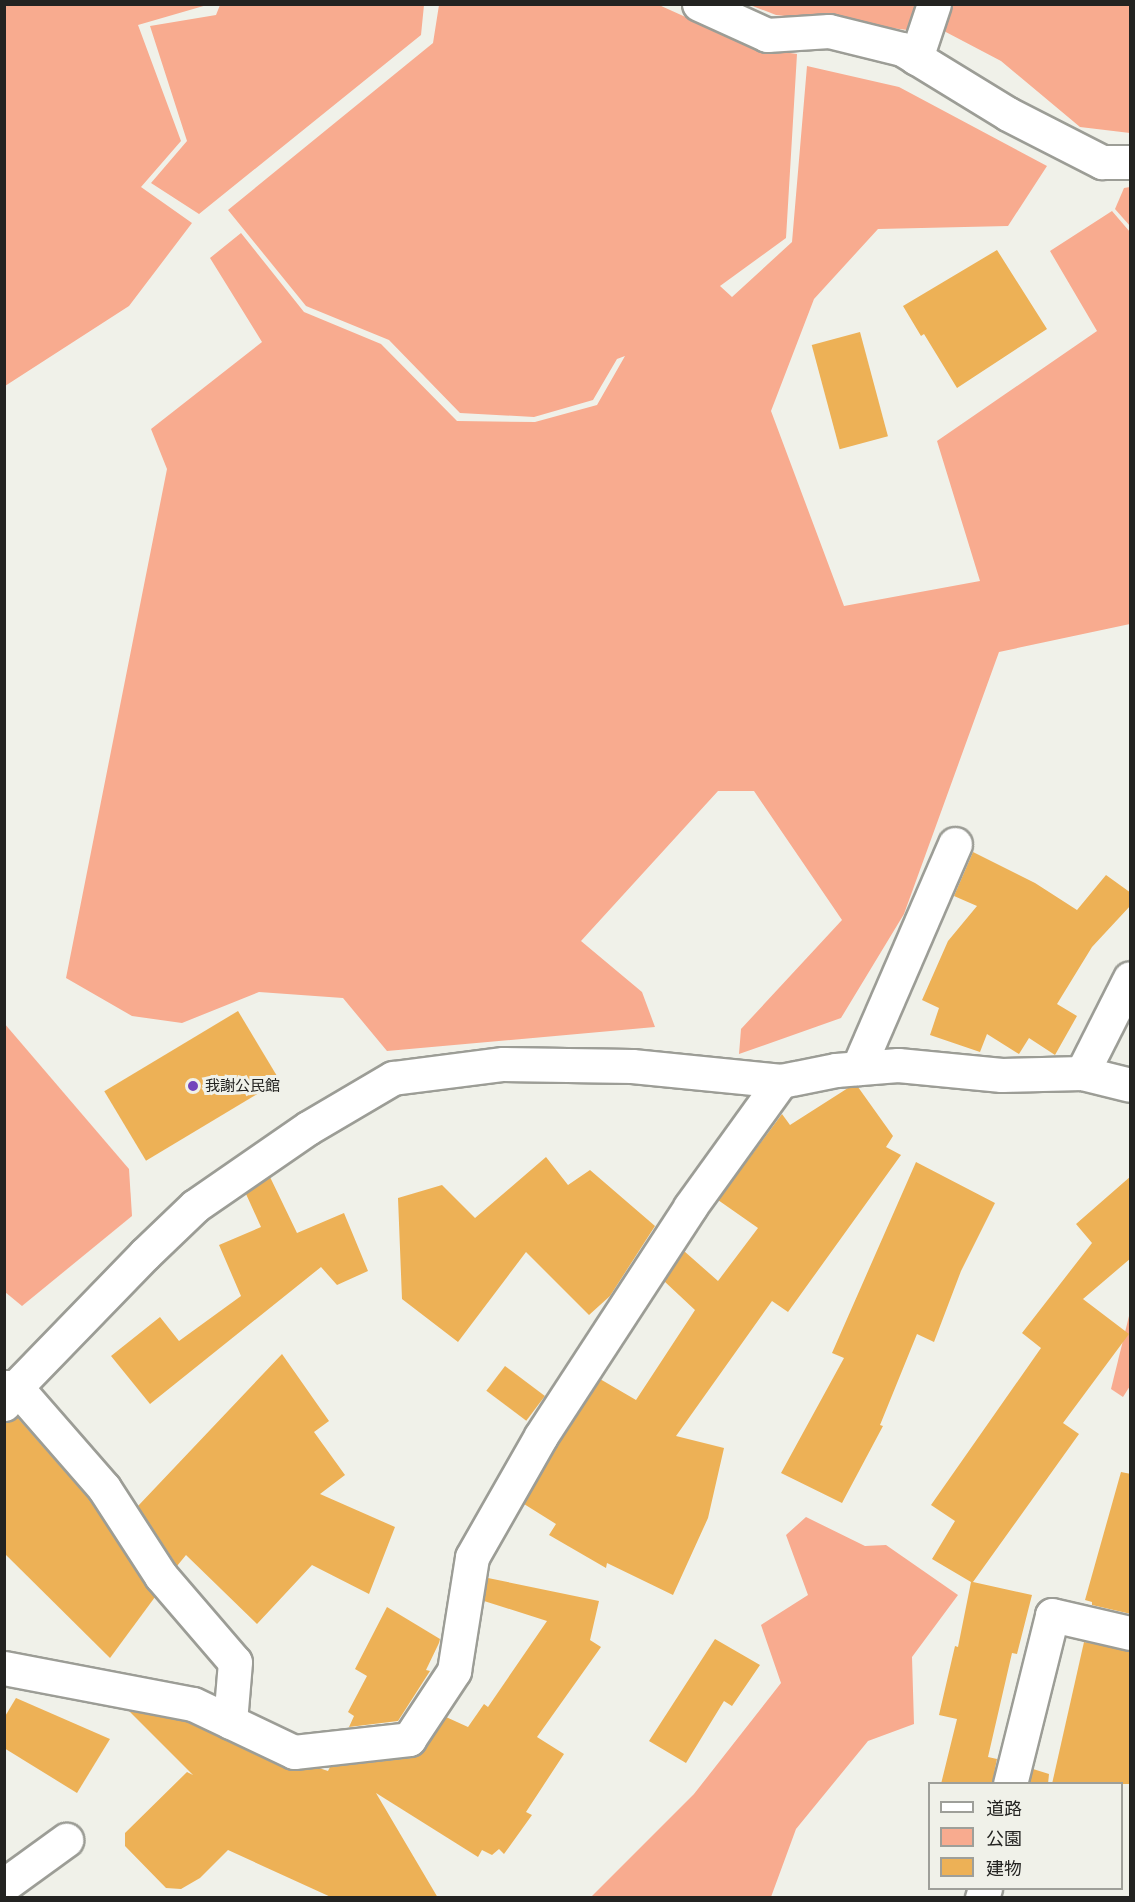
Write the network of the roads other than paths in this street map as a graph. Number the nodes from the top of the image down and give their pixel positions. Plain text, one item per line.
1 (699, 4) edge
2 (934, 4) edge
3 (916, 58) junction
4 (1131, 162) edge
5 (955, 844) dead end
6 (1131, 978) edge
7 (858, 1068) junction
8 (1082, 1073) junction
9 (781, 1081) junction
10 (1131, 1084) edge
11 (8, 1392) edge
12 (1131, 1633) edge
13 (4, 1668) edge
14 (230, 1722) junction
15 (1011, 1782) edge
16 (66, 1840) dead end
17 (4, 1885) edge

1 - 3 street
2 - 3 street
3 - 4 street
5 - 7 street
6 - 8 street
7 - 8 street
7 - 9 street
8 - 10 street
9 - 11 street
9 - 14 street
11 - 14 street
12 - 15 street
13 - 14 street
16 - 17 street

